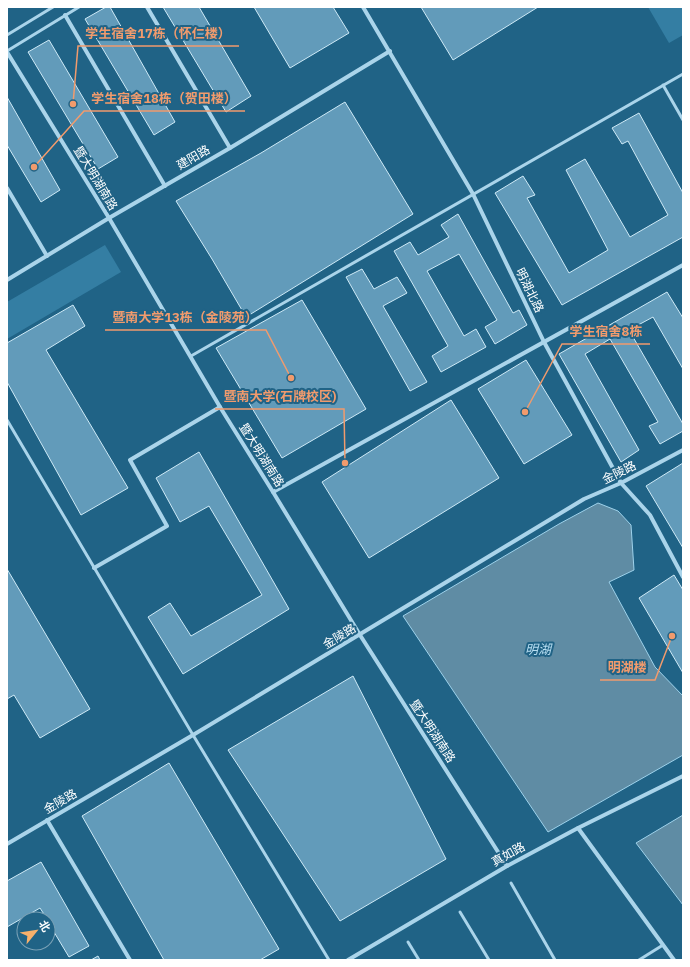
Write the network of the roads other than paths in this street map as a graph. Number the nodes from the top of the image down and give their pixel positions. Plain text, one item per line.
1 (53, 7) edge
2 (79, 7) edge
3 (147, 7) edge
4 (363, 7) edge
5 (65, 15) junction
6 (7, 35) edge
7 (7, 51) edge
8 (390, 51) junction
9 (683, 74) edge
10 (663, 85) junction
11 (683, 120) edge
12 (230, 148) junction
13 (165, 186) junction
14 (7, 188) edge
15 (473, 194) junction
16 (109, 218) junction
17 (47, 256) junction
18 (683, 265) edge
19 (7, 280) edge
20 (544, 342) junction
21 (191, 356) junction
22 (220, 407) junction
23 (7, 420) edge
24 (683, 450) edge
25 (620, 483) junction
26 (273, 492) junction
27 (94, 568) junction
28 (683, 577) edge
29 (360, 635) junction
30 (193, 735) junction
31 (683, 776) edge
32 (47, 820) junction
33 (578, 828) junction
34 (7, 844) edge
35 (507, 866) junction
36 (511, 883) dead end
37 (460, 912) dead end
38 (408, 942) dead end
39 (663, 945) junction
40 (130, 960) edge
41 (329, 960) edge
42 (348, 960) edge
43 (419, 960) edge
44 (489, 960) edge
45 (554, 960) edge
46 (639, 960) edge
47 (674, 960) edge

1 - 6 lane
2 - 5 lane
3 - 12 street
4 - 8 street, 明湖北路
5 - 7 lane
5 - 13 street
7 - 16 street, 暨大明湖南路
8 - 12 street, 建阳路
8 - 15 street, 明湖北路
9 - 10 lane
10 - 11 lane
10 - 15 lane
12 - 13 street, 建阳路
13 - 16 street, 建阳路
14 - 17 street
15 - 20 street, 明湖北路
15 - 21 lane
16 - 17 street, 建阳路
16 - 21 street, 暨大明湖南路
17 - 19 street, 建阳路
18 - 20 street
20 - 25 street, 明湖北路
20 - 26 street
21 - 22 street, 暨大明湖南路
22 - 26 street, 暨大明湖南路
22 - 27 street
23 - 27 lane
24 - 25 street, 金陵路
25 - 28 street, 明湖北路
25 - 29 street, 金陵路
26 - 29 street, 暨大明湖南路
27 - 30 lane
29 - 30 street, 金陵路
29 - 35 street, 暨大明湖南路
30 - 32 street, 金陵路
30 - 41 lane
31 - 33 street, 真如路
32 - 34 street, 金陵路
32 - 40 street
33 - 35 street, 真如路
33 - 39 street
35 - 42 street, 真如路
36 - 45 lane
37 - 44 lane
38 - 43 lane
39 - 46 lane
39 - 47 street

